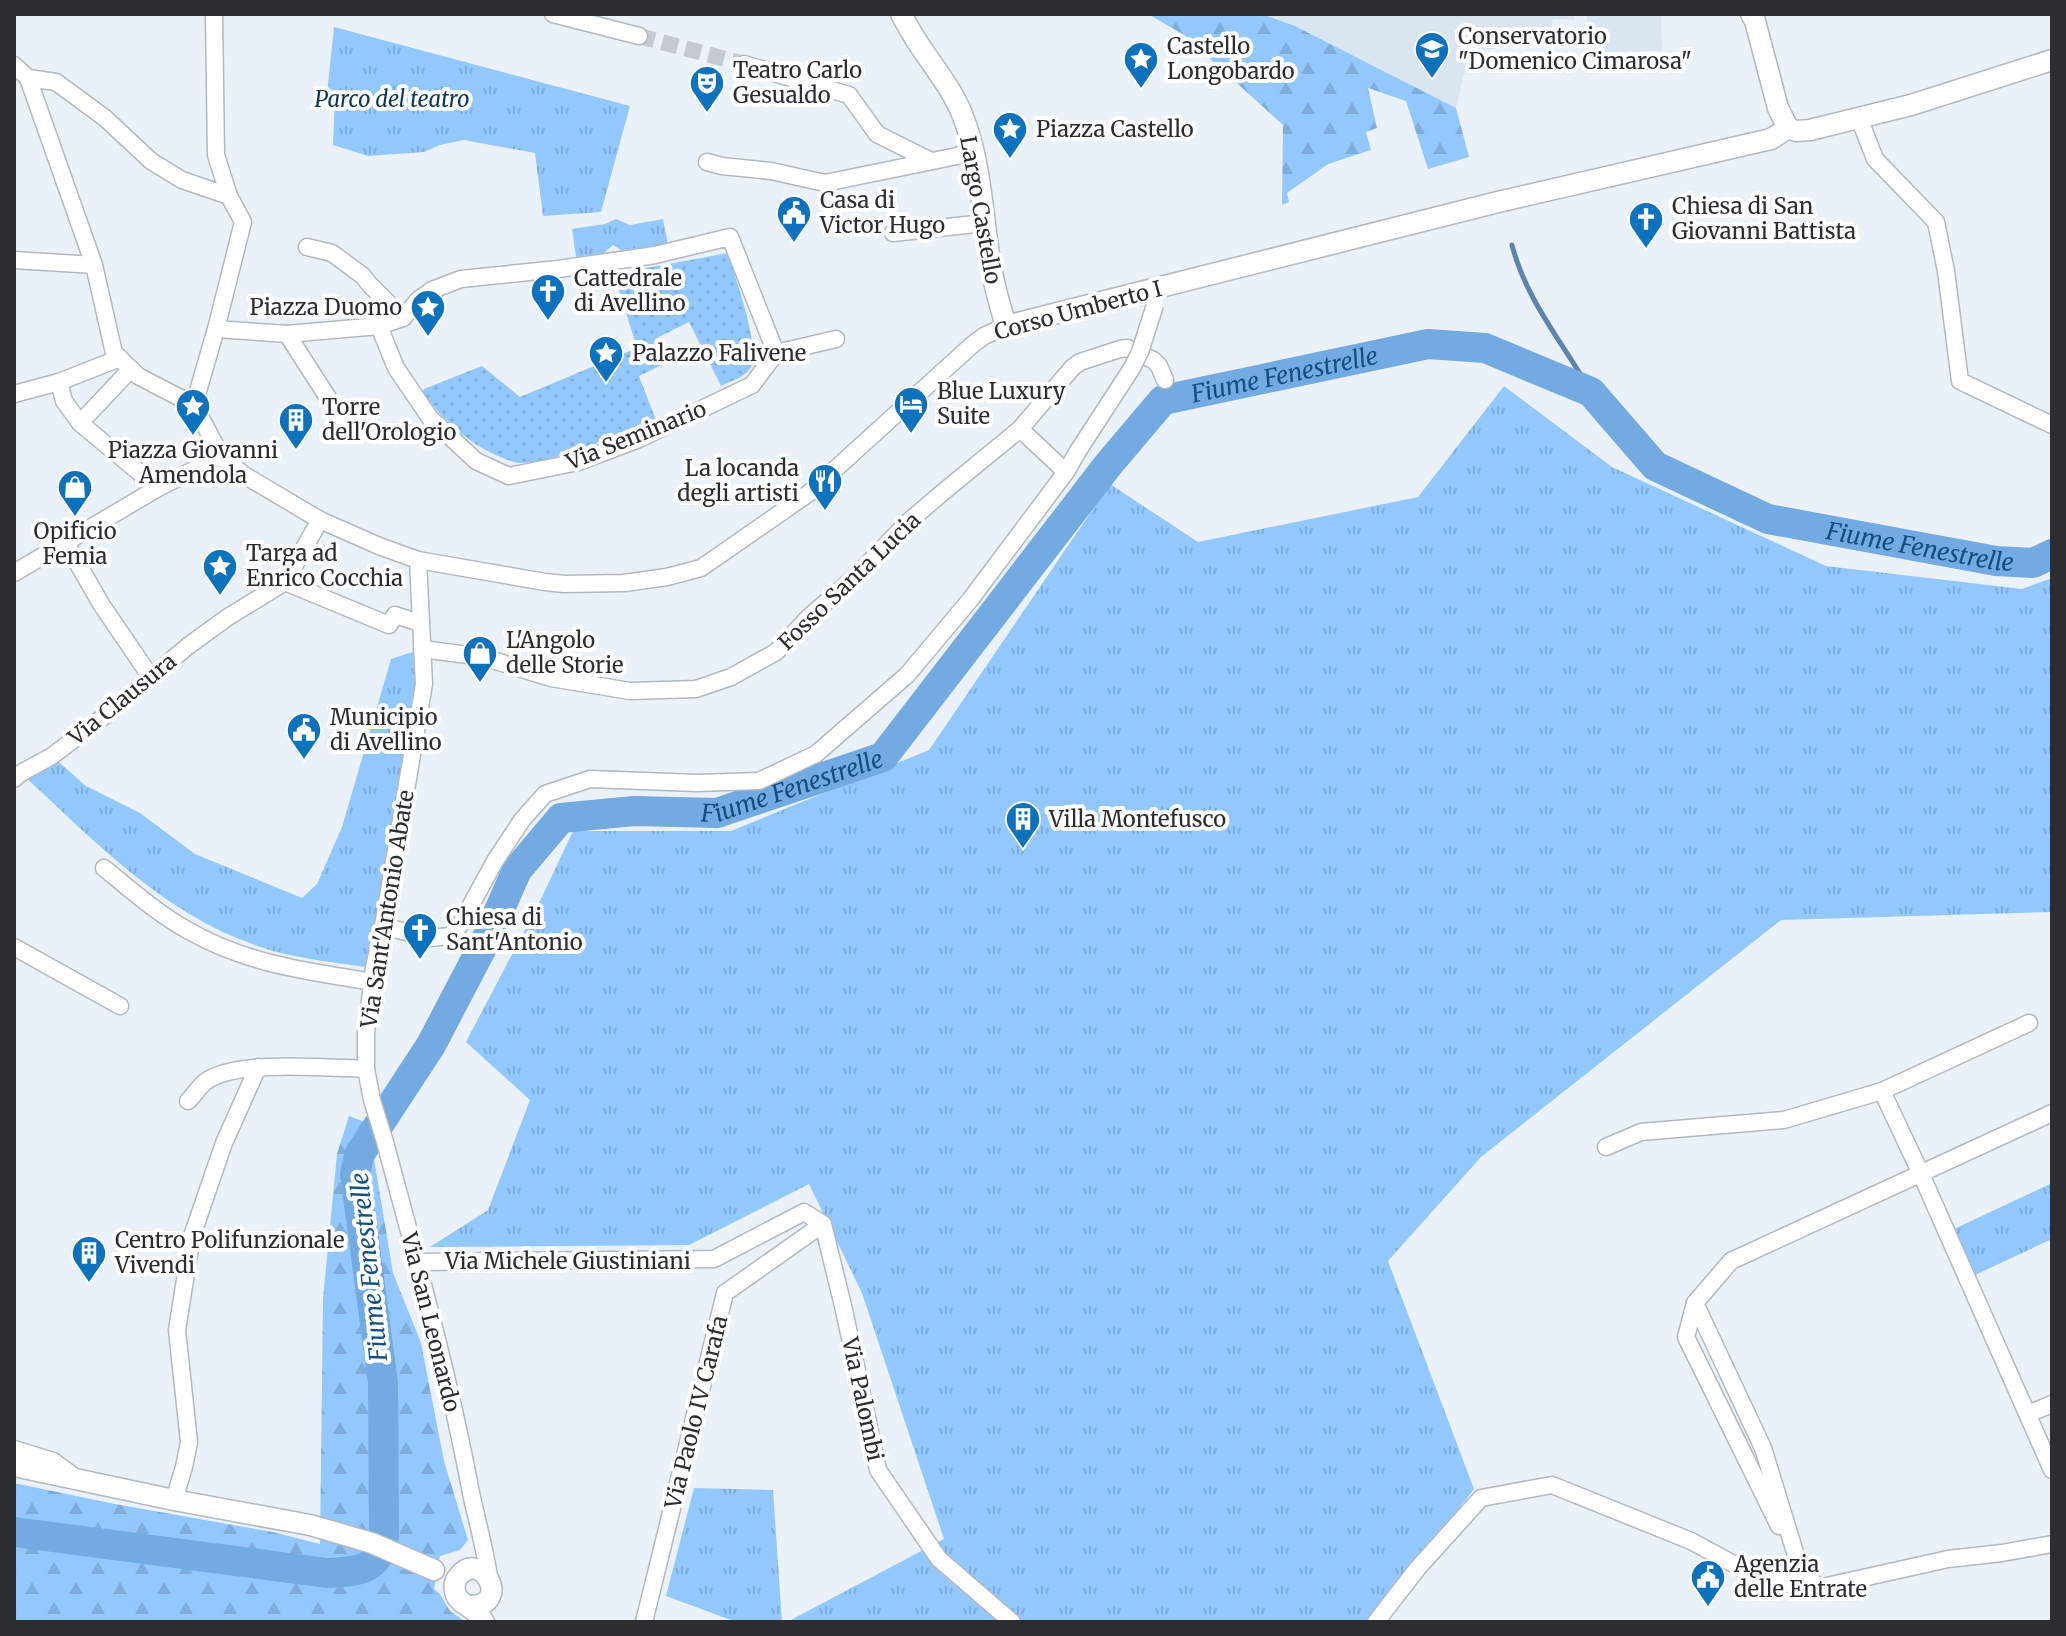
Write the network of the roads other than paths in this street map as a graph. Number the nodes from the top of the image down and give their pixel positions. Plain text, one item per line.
1 (214, 14) edge
2 (553, 14) edge
3 (901, 14) edge
4 (1751, 14) edge
5 (639, 36) tunnel mouth
6 (2052, 60) edge
7 (744, 64) tunnel mouth
8 (14, 65) edge
9 (28, 78) junction
10 (1859, 118) junction
11 (1788, 128) junction
12 (973, 150) junction
13 (931, 161) junction
14 (707, 162) dead end
15 (229, 196) junction
16 (984, 223) junction
17 (893, 233) dead end
18 (307, 247) dead end
19 (14, 260) edge
20 (94, 265) junction
21 (1157, 297) junction
22 (403, 318) junction
23 (379, 326) junction
24 (1006, 326) junction
25 (216, 329) junction
26 (287, 334) junction
27 (836, 339) dead end
28 (776, 353) junction
29 (126, 364) junction
30 (1165, 380) dead end
31 (59, 382) junction
32 (14, 394) edge
33 (194, 405) junction
34 (343, 421) dead end
35 (80, 423) junction
36 (2052, 425) edge
37 (1020, 429) junction
38 (221, 456) junction
39 (1066, 472) junction
40 (158, 488) junction
41 (320, 520) junction
42 (66, 543) junction
43 (418, 560) junction
44 (14, 573) edge
45 (285, 582) junction
46 (420, 623) junction
47 (422, 649) junction
48 (150, 676) junction
49 (14, 779) edge
50 (104, 868) dead end
51 (383, 926) junction
52 (14, 947) edge
53 (374, 982) junction
54 (120, 1006) dead end
55 (2029, 1023) dead end
56 (258, 1067) junction
57 (366, 1069) junction
58 (1882, 1091) junction
59 (188, 1101) dead end
60 (2052, 1113) edge
61 (1606, 1147) dead end
62 (1921, 1174) junction
63 (823, 1224) junction
64 (417, 1262) junction
65 (2052, 1404) edge
66 (2028, 1414) junction
67 (14, 1449) edge
68 (14, 1466) edge
69 (2052, 1470) edge
70 (81, 1481) junction
71 (174, 1500) junction
72 (480, 1536) junction
73 (2052, 1544) edge
74 (431, 1568) junction
75 (464, 1572) junction
76 (490, 1583) junction
77 (1818, 1588) junction
78 (470, 1608) edge
79 (492, 1622) edge
80 (644, 1622) edge
81 (1012, 1622) edge
82 (1376, 1622) edge

1 - 15 street
2 - 5 street
3 - 12 street, Largo Castello
4 - 11 street
6 - 10 street, Corso Umberto I
7 - 13 street
8 - 9 street
9 - 15 street
9 - 20 street
10 - 11 street, Corso Umberto I
10 - 36 street
11 - 21 street, Corso Umberto I
12 - 13 street
12 - 16 street, Largo Castello
13 - 14 street
15 - 25 street
16 - 17 street
16 - 24 street, Largo Castello
18 - 22 street
19 - 20 street
20 - 29 street
21 - 24 street, Corso Umberto I
21 - 39 street, bridge
22 - 23 street
22 - 28 street
23 - 26 street
23 - 28 street, Via Seminario
24 - 43 street, Corso Umberto I
25 - 26 street
25 - 33 street
26 - 34 street
27 - 28 street
29 - 31 street
29 - 33 street
29 - 35 street
30 - 37 street, Fosso Santa Lucia
31 - 32 street
31 - 35 street
33 - 38 street
35 - 40 street
37 - 39 street
37 - 47 street, Fosso Santa Lucia
38 - 40 street
38 - 41 street, Corso Umberto I
39 - 51 street
40 - 42 street
41 - 43 street, Corso Umberto I
41 - 45 street
42 - 44 street
42 - 48 street
43 - 46 street, Via Sant'Antonio Abate
45 - 46 street
45 - 48 street, Via Clausura
46 - 47 street, Via Sant'Antonio Abate
47 - 51 street, Via Sant'Antonio Abate
48 - 49 street, Via Clausura
50 - 53 street
51 - 53 street, Via Sant'Antonio Abate
52 - 54 street
53 - 57 street, Via Sant'Antonio Abate
55 - 58 street
56 - 57 street
56 - 59 street
56 - 71 street
57 - 64 street, Via San Leonardo
58 - 61 street
58 - 62 street
60 - 62 street
62 - 66 street
62 - 77 street
63 - 64 street, Via Michele Giustiniani
63 - 80 street, Via Paolo IV Carafa
63 - 81 street, Via Palombi
64 - 72 street, Via San Leonardo
65 - 66 street
66 - 69 street
67 - 70 street
68 - 70 street
70 - 71 street
71 - 74 street
72 - 75 street
72 - 76 street, Via San Leonardo
73 - 77 street
74 - 75 street
74 - 78 street
75 - 76 street
75 - 78 street
76 - 78 street
76 - 79 street
77 - 82 street

